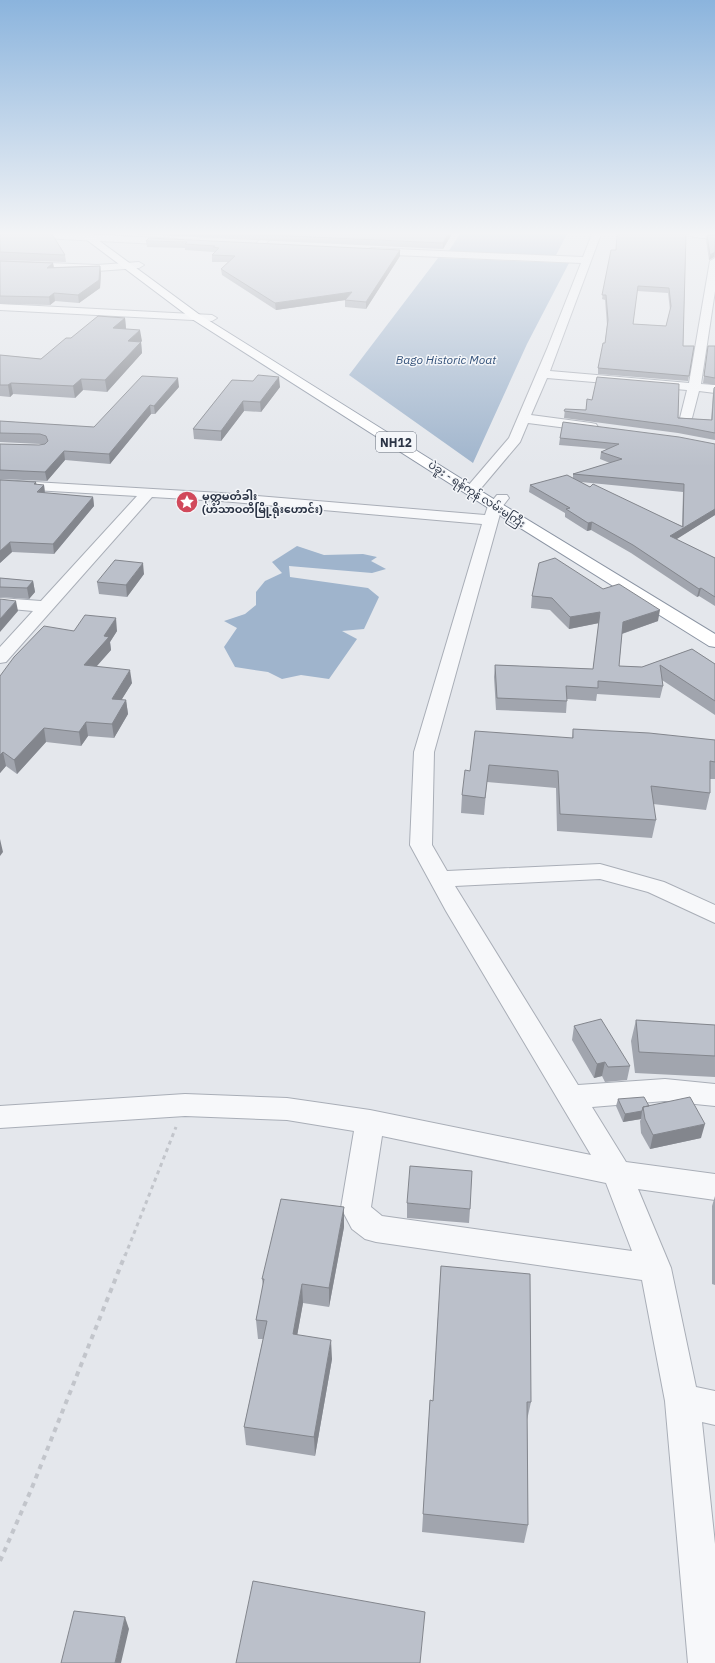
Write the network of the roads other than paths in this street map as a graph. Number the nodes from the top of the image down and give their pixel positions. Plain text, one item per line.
1 (82, 312) edge
2 (188, 312) edge
3 (202, 312) edge
4 (567, 312) edge
5 (706, 312) edge
6 (196, 318) junction
7 (212, 318) junction
8 (541, 374) junction
9 (694, 386) junction
10 (715, 390) edge
11 (523, 418) junction
12 (686, 418) edge
13 (600, 428) edge
14 (0, 484) edge
15 (475, 487) junction
16 (147, 494) junction
17 (496, 508) junction
18 (0, 603) edge
19 (46, 607) junction
20 (715, 627) edge
21 (715, 642) edge
22 (0, 658) edge
23 (440, 879) junction
24 (715, 915) edge
25 (715, 1095) edge
26 (571, 1097) junction
27 (0, 1117) edge
28 (370, 1122) junction
29 (617, 1173) junction
30 (715, 1187) edge
31 (656, 1268) junction
32 (682, 1401) junction
33 (715, 1408) edge
34 (710, 1658) edge

1 - 6 street
2 - 6 highway, ပဲခူး - ရန်ကုန် လမ်းမကြီး / NH12
3 - 7 highway, ပဲခူး - ရန်ကုန် လမ်းမကြီး / NH12
4 - 8 street
5 - 9 street
6 - 7 street
6 - 15 highway, ပဲခူး - ရန်ကုန် လမ်းမကြီး / NH12
7 - 15 highway, ပဲခူး - ရန်ကုန် လမ်းမကြီး / NH12
8 - 9 street
8 - 11 street
9 - 10 street
9 - 12 street
11 - 13 street
11 - 15 street
14 - 16 street
15 - 17 highway, ပဲခူး - ရန်ကုန် လမ်းမကြီး / NH12
16 - 17 street
16 - 19 street
17 - 20 highway, ပဲခူး - ရန်ကုန် လမ်းမကြီး / NH12
17 - 21 highway, ပဲခူး - ရန်ကုန် လမ်းမကြီး / NH12
17 - 23 street
18 - 19 street
19 - 22 street
23 - 24 street
23 - 26 street
25 - 26 street
26 - 29 street
27 - 28 street
28 - 29 street
28 - 31 street
29 - 30 street
29 - 31 street
31 - 32 street
32 - 33 street
32 - 34 street

